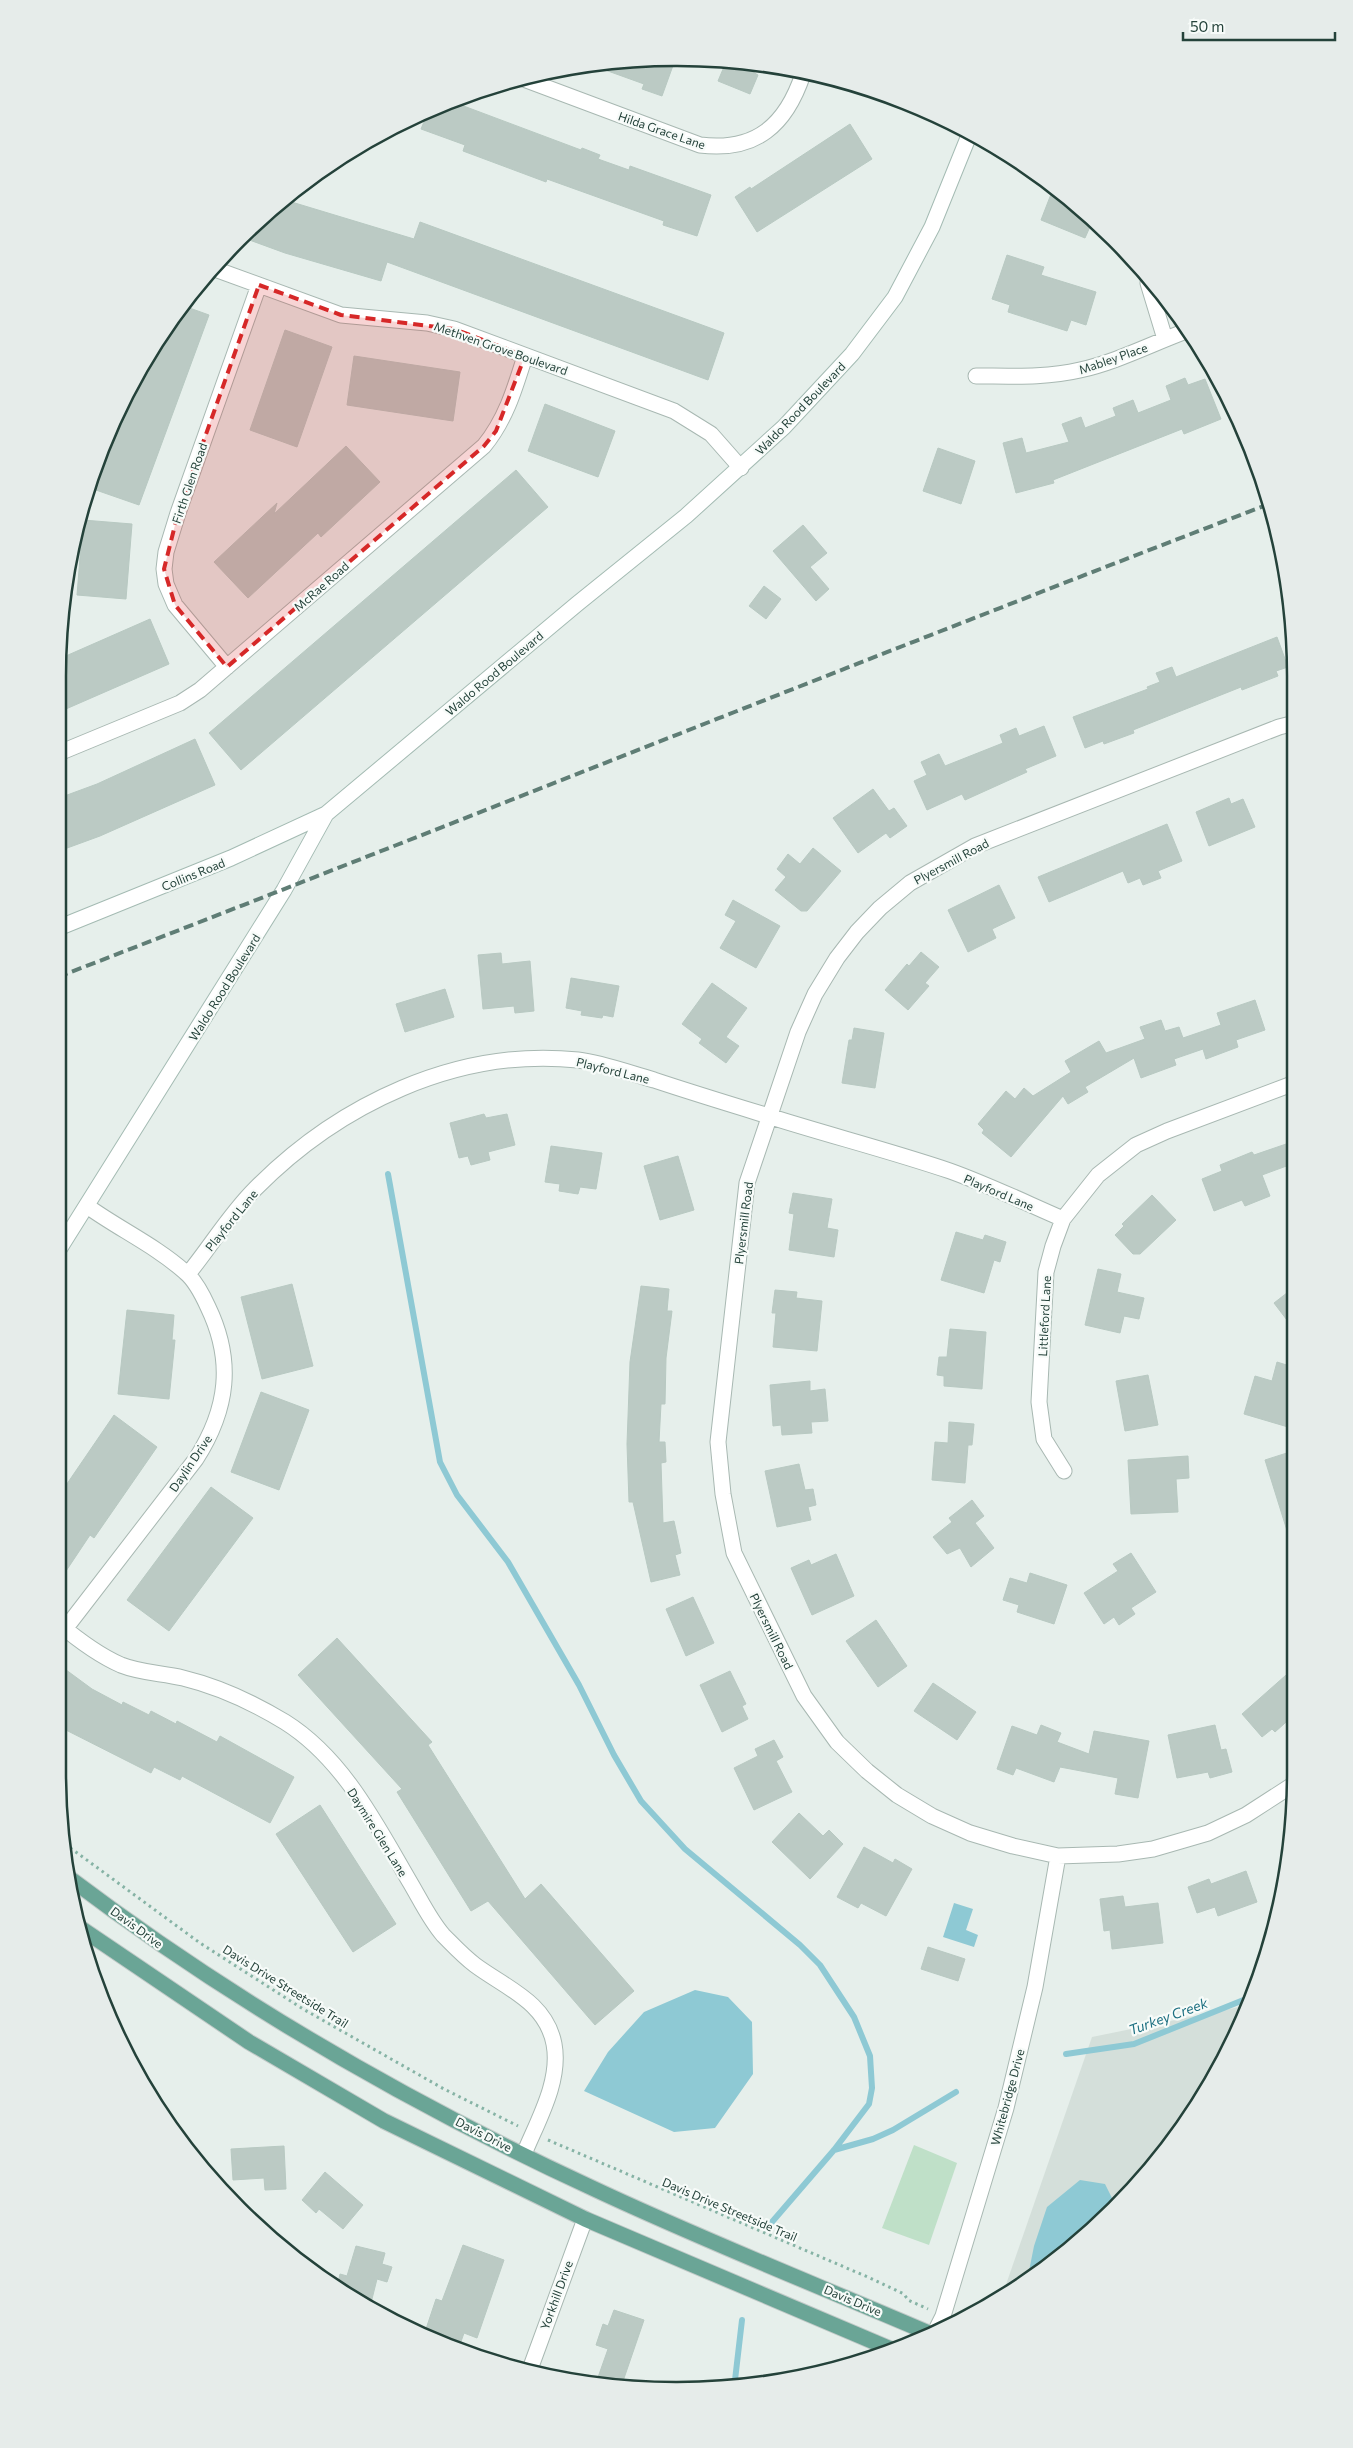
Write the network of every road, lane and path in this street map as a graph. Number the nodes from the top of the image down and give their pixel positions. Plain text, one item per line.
1 (802, 79) edge
2 (535, 83) edge
3 (967, 140) edge
4 (221, 271) edge
5 (259, 286) junction
6 (1151, 293) edge
7 (1181, 333) edge
8 (1165, 339) junction
9 (525, 356) junction
10 (976, 376) dead end
11 (741, 468) junction
12 (227, 667) junction
13 (1287, 725) edge
14 (66, 750) edge
15 (326, 814) junction
16 (66, 925) edge
17 (1287, 1086) edge
18 (769, 1117) junction
19 (87, 1206) junction
20 (1063, 1220) junction
21 (66, 1239) edge
22 (188, 1274) junction
23 (1064, 1472) dead end
24 (66, 1621) edge
25 (66, 1629) edge
26 (1286, 1789) edge
27 (71, 1848) edge
28 (1058, 1856) junction
29 (77, 1883) edge
30 (88, 1933) edge
31 (510, 2122) dead end
32 (549, 2140) dead end
33 (524, 2154) junction
34 (585, 2219) junction
35 (904, 2294) dead end
36 (940, 2322) edge
37 (921, 2330) edge
38 (882, 2346) edge
39 (532, 2364) edge

1 - 2 street, Hilda Grace Lane
3 - 11 street, Waldo Rood Boulevard
4 - 5 street, Methven Grove Boulevard
5 - 9 street, Methven Grove Boulevard
5 - 12 street, Firth Glen Road
6 - 8 street
7 - 8 street, Mabley Place
8 - 10 street, Mabley Place
9 - 11 street, Methven Grove Boulevard
9 - 12 street, McRae Road
11 - 15 street, Waldo Rood Boulevard
12 - 14 street, McRae Road
13 - 18 street, Plyersmill Road
15 - 16 street, Collins Road
15 - 19 street, Waldo Rood Boulevard
17 - 20 street, Littleford Lane
18 - 20 street, Playford Lane
18 - 22 street, Playford Lane
18 - 28 street, Plyersmill Road
19 - 21 street, Waldo Rood Boulevard
19 - 22 street, Daylin Drive
20 - 23 street, Littleford Lane
22 - 24 street, Daylin Drive
25 - 33 street, Daymire Glen Lane
26 - 28 street, Plyersmill Road
27 - 31 path, Davis Drive Streetside Trail
28 - 36 street, Whitebridge Drive
29 - 33 main road, Davis Drive
30 - 34 main road
32 - 35 path, Davis Drive Streetside Trail
33 - 37 main road, Davis Drive
34 - 38 main road
34 - 39 street, Yorkhill Drive

